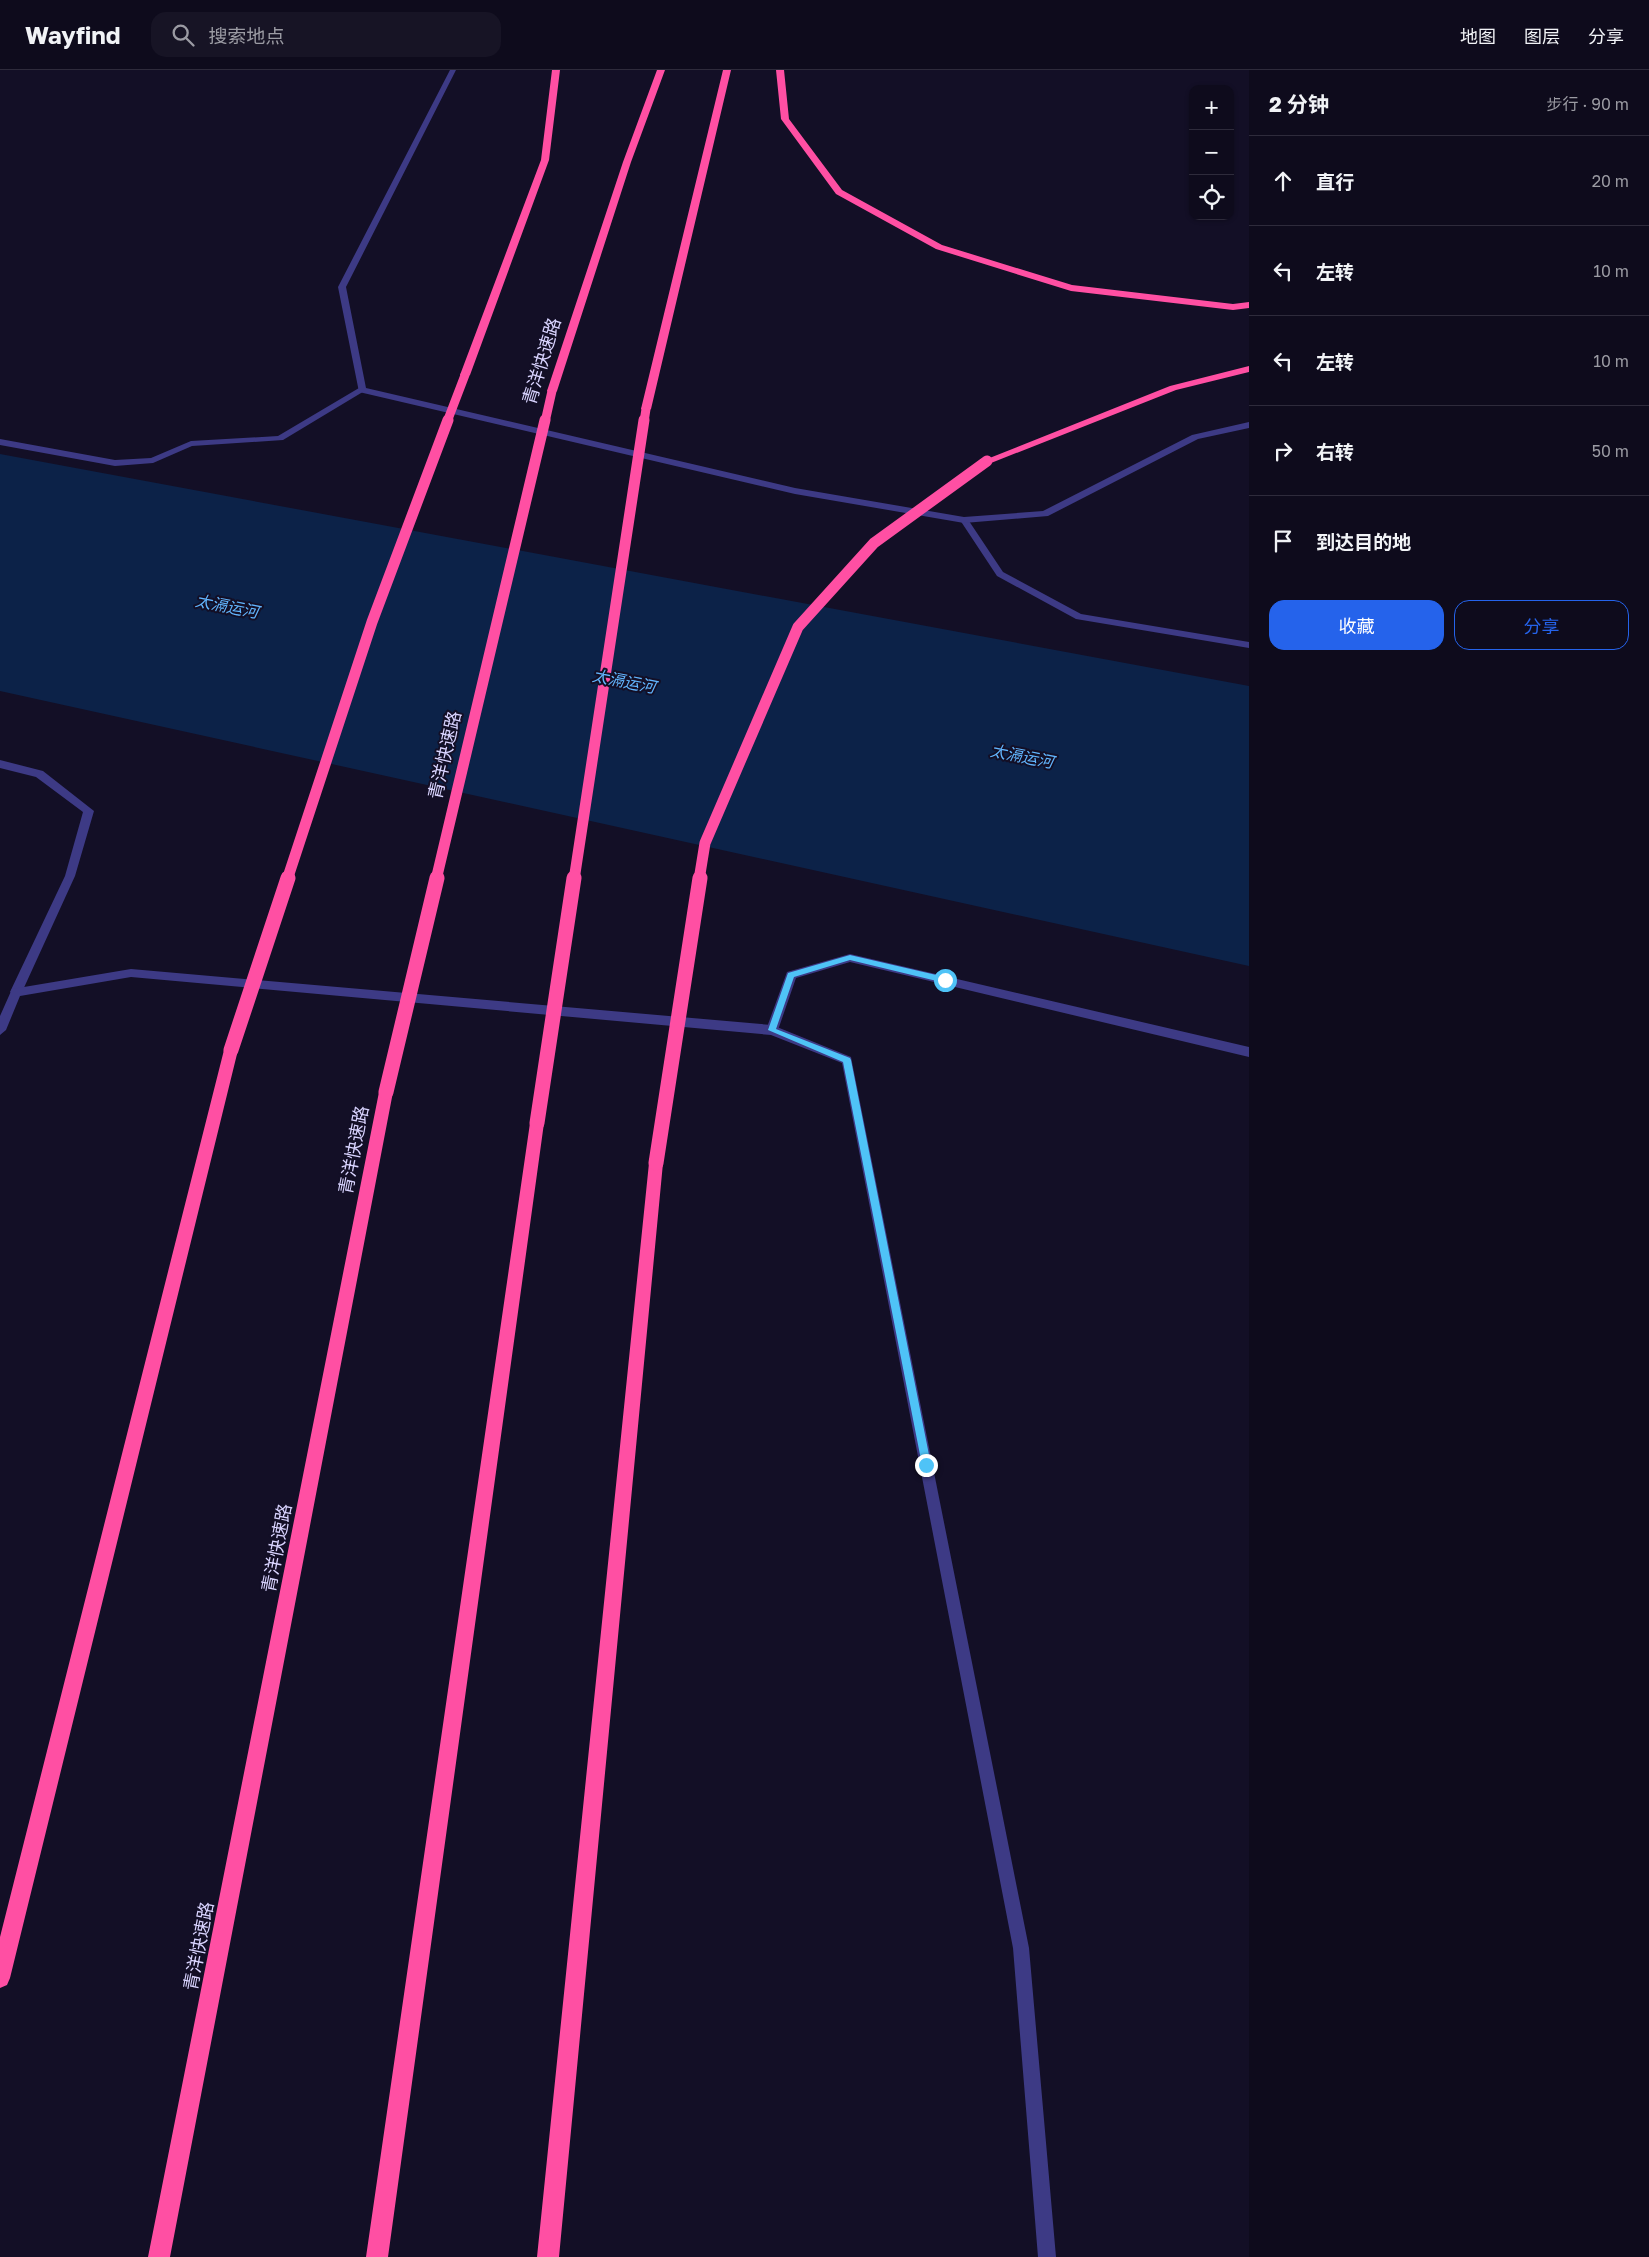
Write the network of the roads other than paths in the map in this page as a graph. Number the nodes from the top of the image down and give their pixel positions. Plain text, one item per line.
1 (453, 70) edge
2 (556, 70) edge
3 (661, 70) edge
4 (727, 70) edge
5 (780, 70) edge
6 (1249, 305) edge
7 (1249, 369) edge
8 (362, 390) junction
9 (1249, 425) edge
10 (0, 442) edge
11 (964, 520) junction
12 (1249, 645) edge
13 (0, 764) edge
14 (16, 992) junction
15 (0, 1030) edge
16 (772, 1030) junction
17 (1249, 1052) edge
18 (0, 1978) edge
19 (159, 2257) edge
20 (377, 2257) edge
21 (548, 2257) edge
22 (1048, 2257) edge

1 - 8 street
2 - 18 highway, bridge
3 - 19 highway, 青洋快速路, bridge
4 - 20 highway, bridge
5 - 6 highway
7 - 21 highway, bridge
8 - 10 street
8 - 11 street
9 - 11 street
11 - 12 street
13 - 14 street
14 - 15 street
14 - 16 street
16 - 17 street
16 - 22 street

